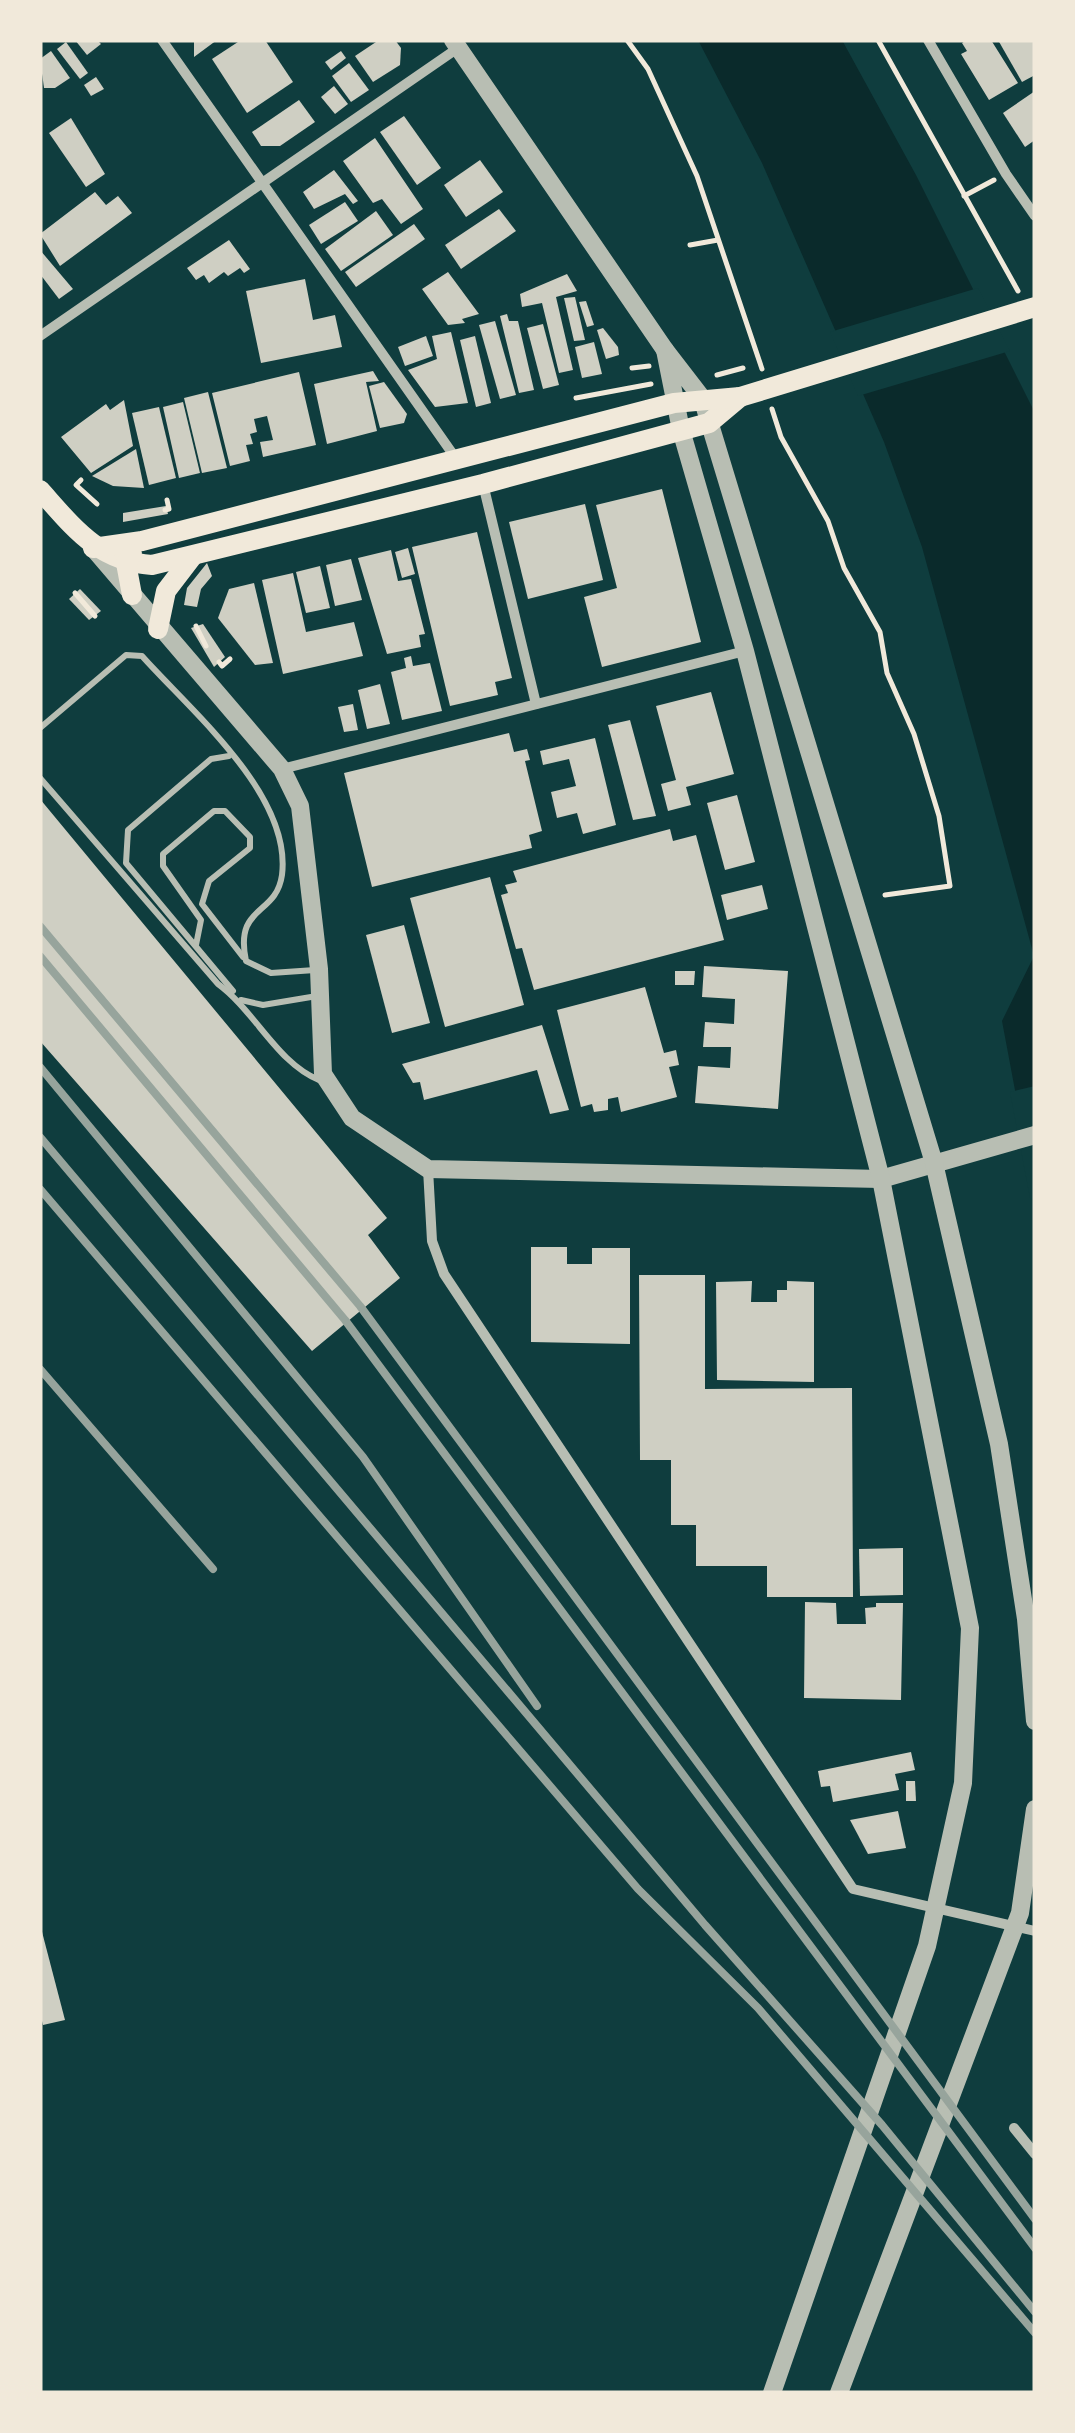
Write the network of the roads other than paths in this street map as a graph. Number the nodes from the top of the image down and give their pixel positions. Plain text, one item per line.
1 (162, 40) edge
2 (928, 40) edge
3 (456, 44) edge
4 (264, 182) junction
5 (1035, 216) edge
6 (1035, 307) edge
7 (40, 336) edge
8 (665, 350) junction
9 (740, 397) junction
10 (702, 398) junction
11 (674, 403) junction
12 (709, 422) junction
13 (680, 430) junction
14 (458, 460) junction
15 (483, 484) junction
16 (40, 490) edge
17 (142, 541) junction
18 (92, 548) junction
19 (192, 557) junction
20 (126, 563) junction
21 (132, 595) junction
22 (158, 629) junction
23 (745, 651) junction
24 (536, 704) junction
25 (40, 728) edge
26 (230, 756) junction
27 (282, 769) junction
28 (40, 778) edge
29 (196, 946) junction
30 (246, 960) junction
31 (319, 969) junction
32 (318, 995) junction
33 (243, 1002) junction
34 (330, 1084) junction
35 (1035, 1135) edge
36 (934, 1163) junction
37 (428, 1169) junction
38 (881, 1179) junction
39 (1035, 1721) edge
40 (1035, 1809) edge
41 (1035, 1931) edge
42 (1014, 2128) dead end
43 (1035, 2154) edge
44 (772, 2393) edge
45 (839, 2393) edge

1 - 4 street
2 - 5 street
3 - 4 street
3 - 8 street
4 - 7 street
4 - 14 street
6 - 9 main road
8 - 10 street
8 - 11 street
9 - 10 main road
9 - 12 main road
10 - 11 main road
10 - 12 street
11 - 13 street
11 - 14 main road
12 - 13 main road
12 - 36 street
13 - 15 main road
13 - 23 street
14 - 17 main road
15 - 19 main road
15 - 24 street
16 - 18 main road
17 - 18 main road
17 - 20 main road
18 - 20 main road
18 - 21 street
19 - 20 main road
19 - 22 main road
20 - 21 main road
21 - 22 street
22 - 27 street
23 - 24 street
23 - 38 street
24 - 27 street
25 - 26 lane
26 - 29 lane
26 - 30 lane
27 - 31 street
28 - 33 lane
29 - 30 lane
29 - 33 lane
30 - 31 lane
31 - 32 street
32 - 33 lane
32 - 34 street
33 - 34 lane
34 - 37 street
35 - 36 street
36 - 38 street
36 - 39 street
37 - 38 street
37 - 41 street
38 - 44 street
40 - 45 street
42 - 43 street

